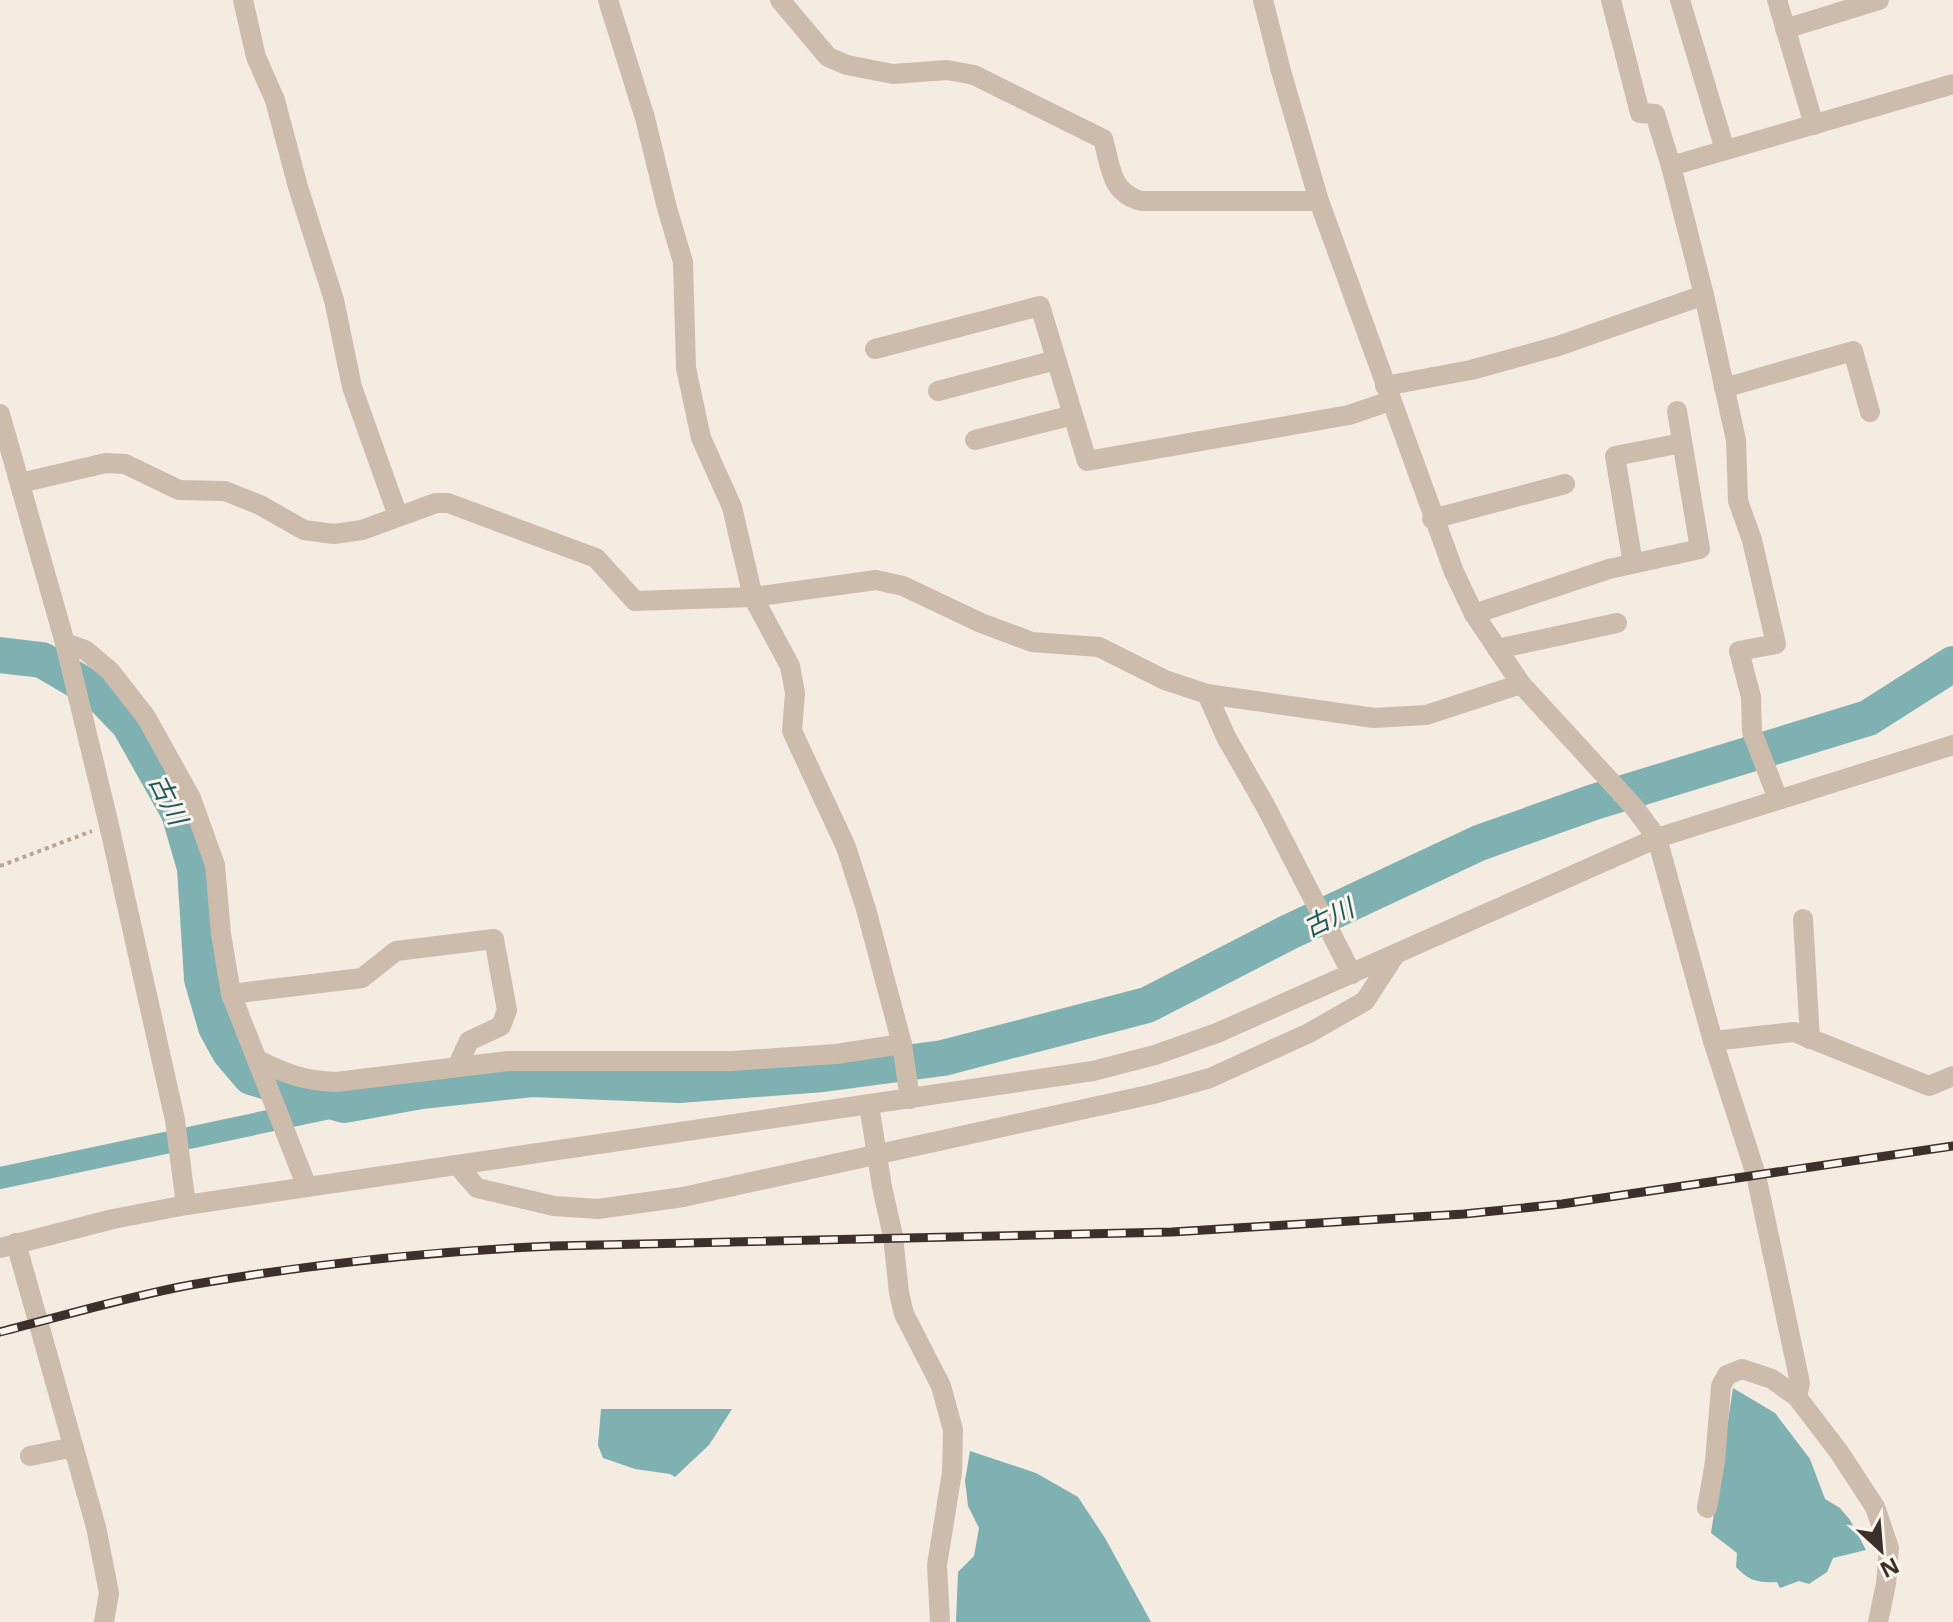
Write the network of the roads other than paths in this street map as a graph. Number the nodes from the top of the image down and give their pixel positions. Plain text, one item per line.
1 (243, 0) edge
2 (608, 0) edge
3 (780, 0) edge
4 (1263, 0) edge
5 (1611, 0) edge
6 (1680, 0) edge
7 (1777, 0) edge
8 (1879, 0) edge
9 (1785, 29) junction
10 (1953, 84) edge
11 (1814, 125) junction
12 (1725, 150) junction
13 (1671, 166) junction
14 (1319, 201) junction
15 (1704, 295) junction
16 (875, 349) dead end
17 (1056, 360) junction
18 (1724, 388) junction
19 (938, 391) dead end
20 (1388, 393) junction
21 (1677, 411) dead end
22 (1870, 412) dead end
23 (0, 414) edge
24 (1073, 415) junction
25 (975, 440) dead end
26 (1682, 443) junction
27 (20, 483) junction
28 (1565, 484) dead end
29 (398, 516) junction
30 (1432, 519) junction
31 (1633, 564) junction
32 (753, 597) junction
33 (1474, 614) junction
34 (1617, 623) dead end
35 (66, 648) junction
36 (1497, 649) junction
37 (1521, 684) junction
38 (1207, 694) junction
39 (1953, 745) edge
40 (1778, 799) junction
41 (1657, 838) junction
42 (1803, 919) dead end
43 (1395, 955) junction
44 (1352, 974) junction
45 (231, 994) junction
46 (1810, 1039) junction
47 (1713, 1041) junction
48 (902, 1047) junction
49 (259, 1063) junction
50 (457, 1067) junction
51 (1953, 1076) edge
52 (909, 1089) junction
53 (869, 1105) junction
54 (877, 1154) junction
55 (457, 1165) junction
56 (307, 1187) junction
57 (186, 1205) junction
58 (8, 1246) edge
59 (1797, 1397) junction
60 (74, 1447) junction
61 (30, 1456) dead end
62 (1707, 1508) dead end
63 (104, 1622) edge
64 (940, 1622) edge
65 (1878, 1622) edge

1 - 29 street
2 - 32 street
3 - 14 street
4 - 14 street
5 - 13 street
6 - 12 street
7 - 9 street
8 - 9 street
9 - 11 street
10 - 11 street
11 - 12 street
12 - 13 street
13 - 15 street
14 - 20 street
15 - 18 street
15 - 20 street
16 - 17 street
17 - 19 street
17 - 24 street
18 - 22 street
18 - 40 street
20 - 24 street
20 - 30 street
21 - 26 street
23 - 27 street
24 - 25 street
26 - 31 street
26 - 31 street
27 - 29 street
27 - 35 street
28 - 30 street
29 - 32 street
30 - 33 street
31 - 33 street
32 - 38 street
32 - 48 street
33 - 36 street
34 - 36 street
35 - 45 street
35 - 57 street
36 - 37 street
37 - 38 street
37 - 41 street
38 - 44 street
39 - 40 street
40 - 41 street
41 - 43 street
41 - 47 street
42 - 46 street
43 - 44 street
43 - 54 street
44 - 52 street
45 - 49 street
45 - 50 street
46 - 47 street
46 - 51 street
47 - 59 street
48 - 50 street
48 - 52 street
49 - 50 street
49 - 56 street
52 - 53 street
53 - 54 street
53 - 55 street
54 - 55 street
54 - 64 street
55 - 56 street
56 - 57 street
57 - 58 street
58 - 60 street
59 - 62 street
59 - 65 street
60 - 61 street
60 - 63 street

